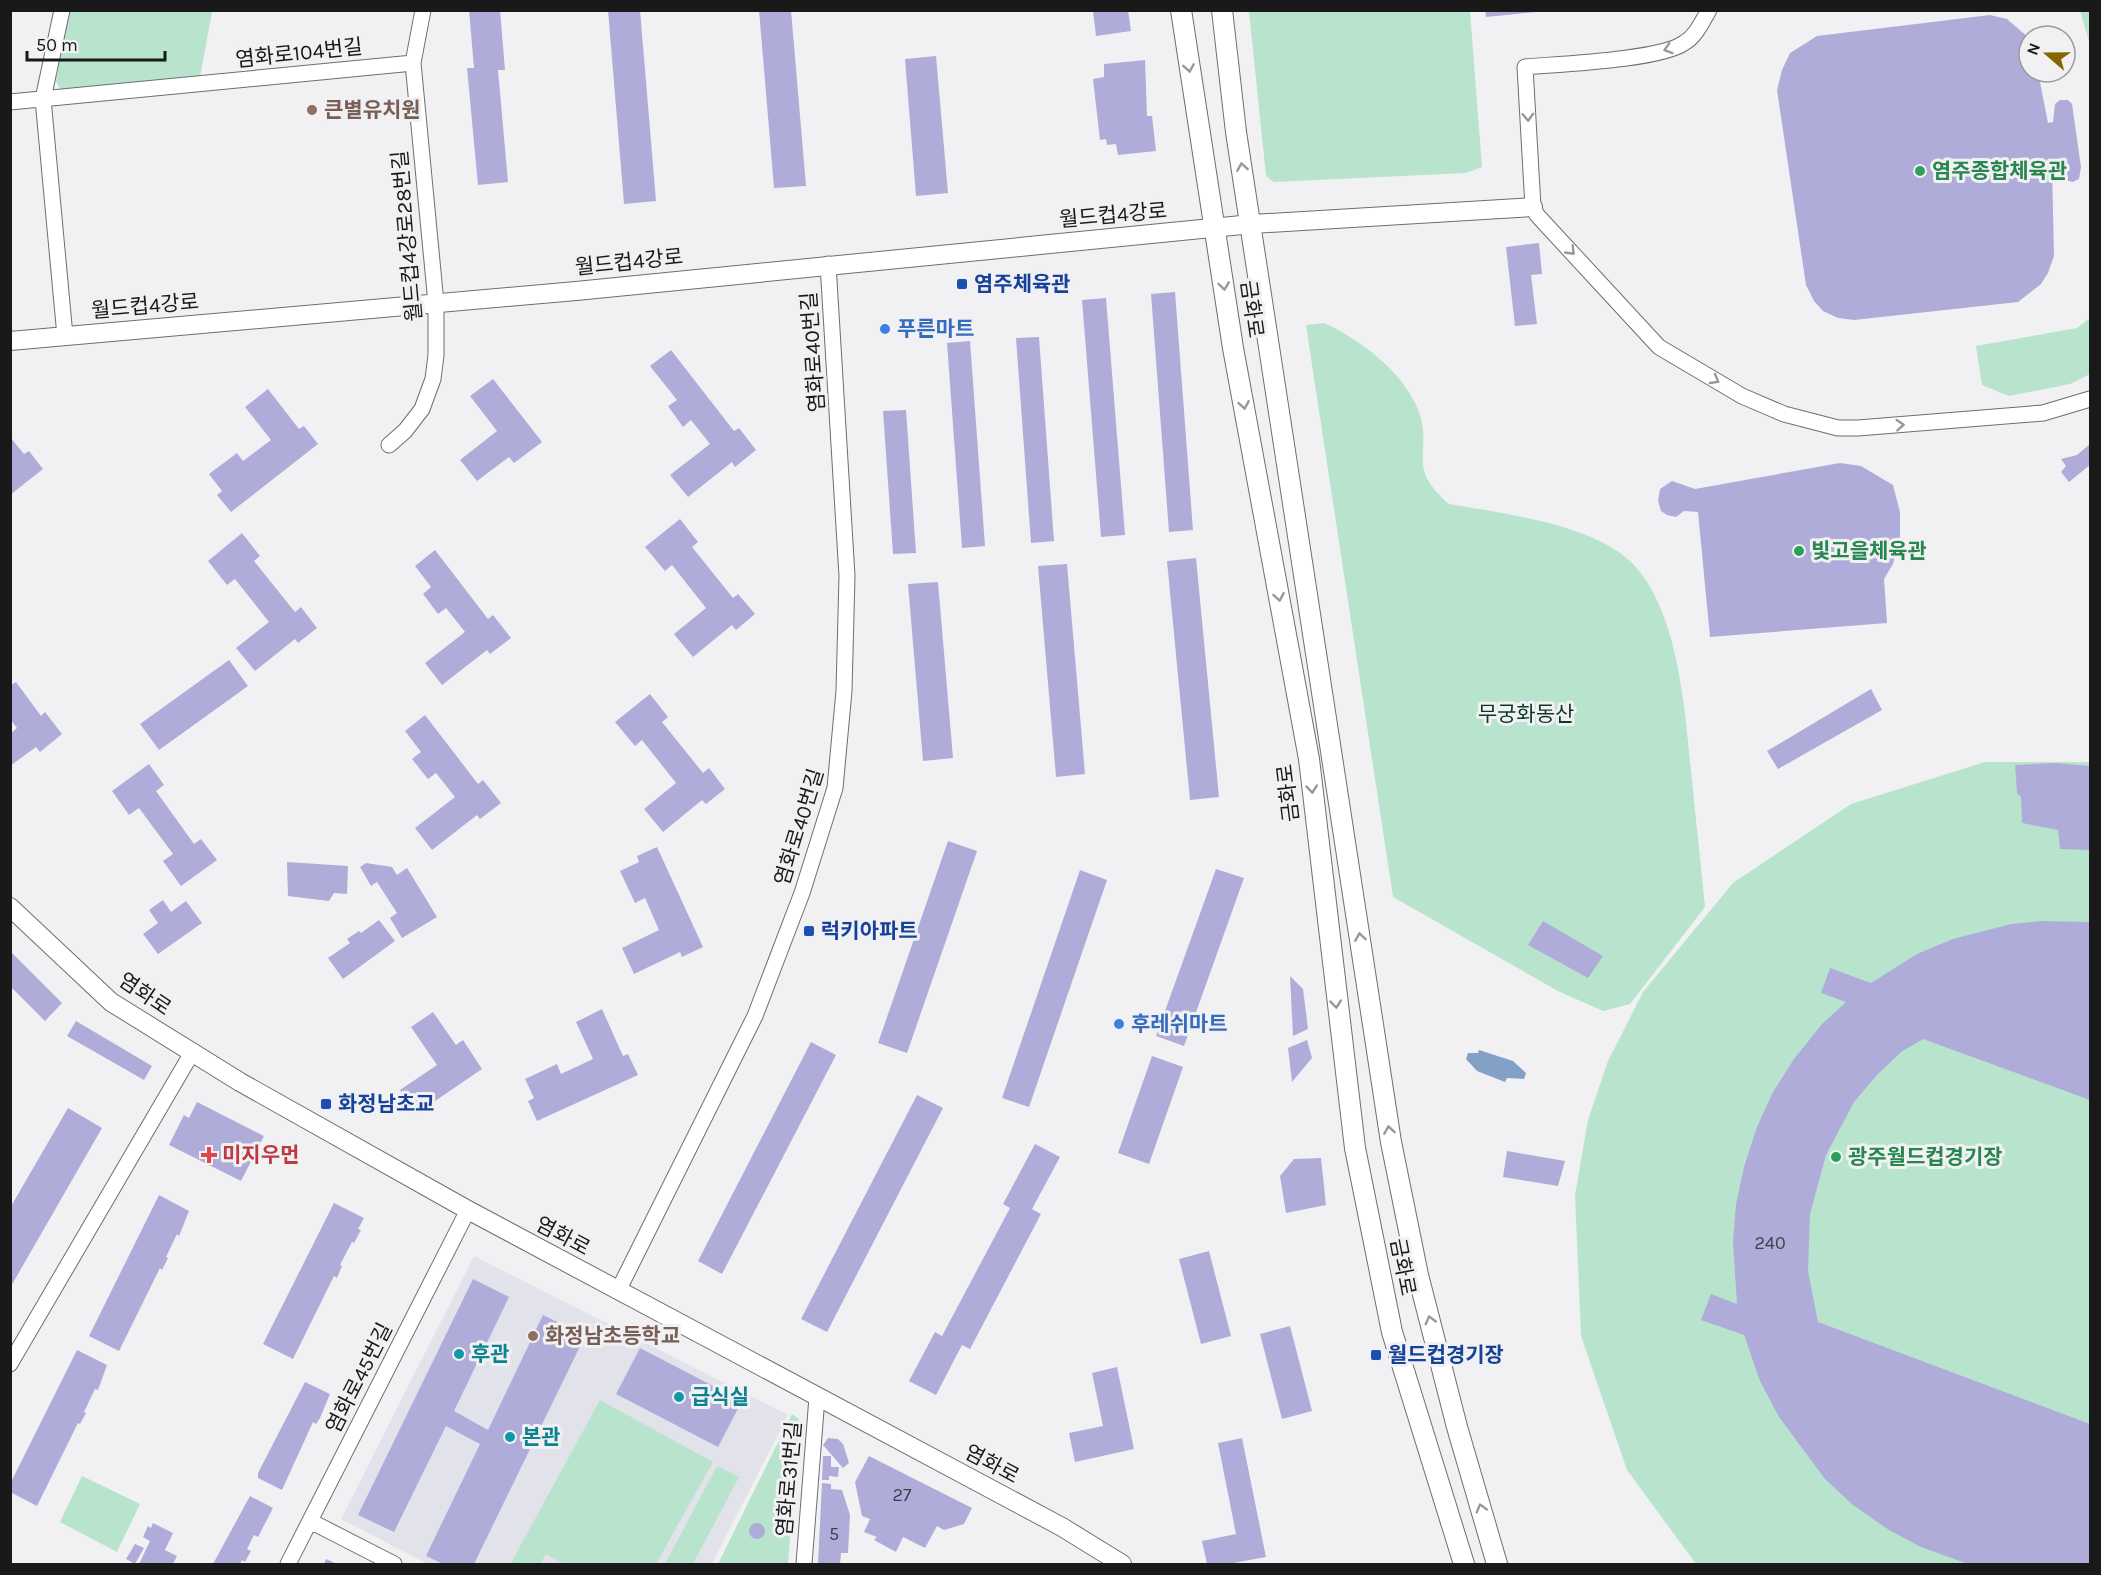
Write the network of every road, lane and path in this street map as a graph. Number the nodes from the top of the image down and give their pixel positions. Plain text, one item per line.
1 (62, 10) edge
2 (423, 10) edge
3 (1181, 10) edge
4 (1222, 10) edge
5 (1709, 10) edge
6 (413, 63) junction
7 (43, 99) junction
8 (10, 102) edge
9 (1533, 207) junction
10 (1252, 224) junction
11 (1216, 228) junction
12 (828, 264) junction
13 (436, 303) junction
14 (65, 336) junction
15 (10, 341) edge
16 (2091, 399) edge
17 (389, 445) dead end
18 (10, 907) edge
19 (193, 1051) junction
20 (468, 1210) junction
21 (618, 1291) junction
22 (10, 1364) edge
23 (817, 1397) junction
24 (310, 1521) junction
25 (288, 1564) edge
26 (394, 1564) edge
27 (804, 1564) edge
28 (1122, 1564) edge
29 (1464, 1564) edge
30 (1497, 1564) edge

1 - 7 street
2 - 6 street, 월드컵4강로28번길
3 -> 11 main road, 금화로
10 -> 4 main road, 금화로
5 -> 9 street
6 - 7 street, 염화로104번길
6 - 13 street, 월드컵4강로28번길
7 - 8 street, 염화로104번길
7 - 14 street
9 - 10 street, 월드컵4강로
9 -> 16 street
10 - 11 street, 월드컵4강로
30 -> 10 main road, 금화로
11 - 12 street, 월드컵4강로
11 -> 29 main road, 금화로
12 - 13 street, 월드컵4강로
12 - 21 street, 염화로40번길
13 - 14 street, 월드컵4강로
13 - 17 street, 월드컵4강로28번길
14 - 15 street, 월드컵4강로
18 - 19 street, 염화로
19 - 20 street, 염화로
19 - 22 street
20 - 21 street, 염화로
20 - 24 street, 염화로45번길
21 - 23 street, 염화로
23 - 27 street, 염화로31번길
23 - 28 street, 염화로
24 - 25 street, 염화로45번길
24 - 26 street

